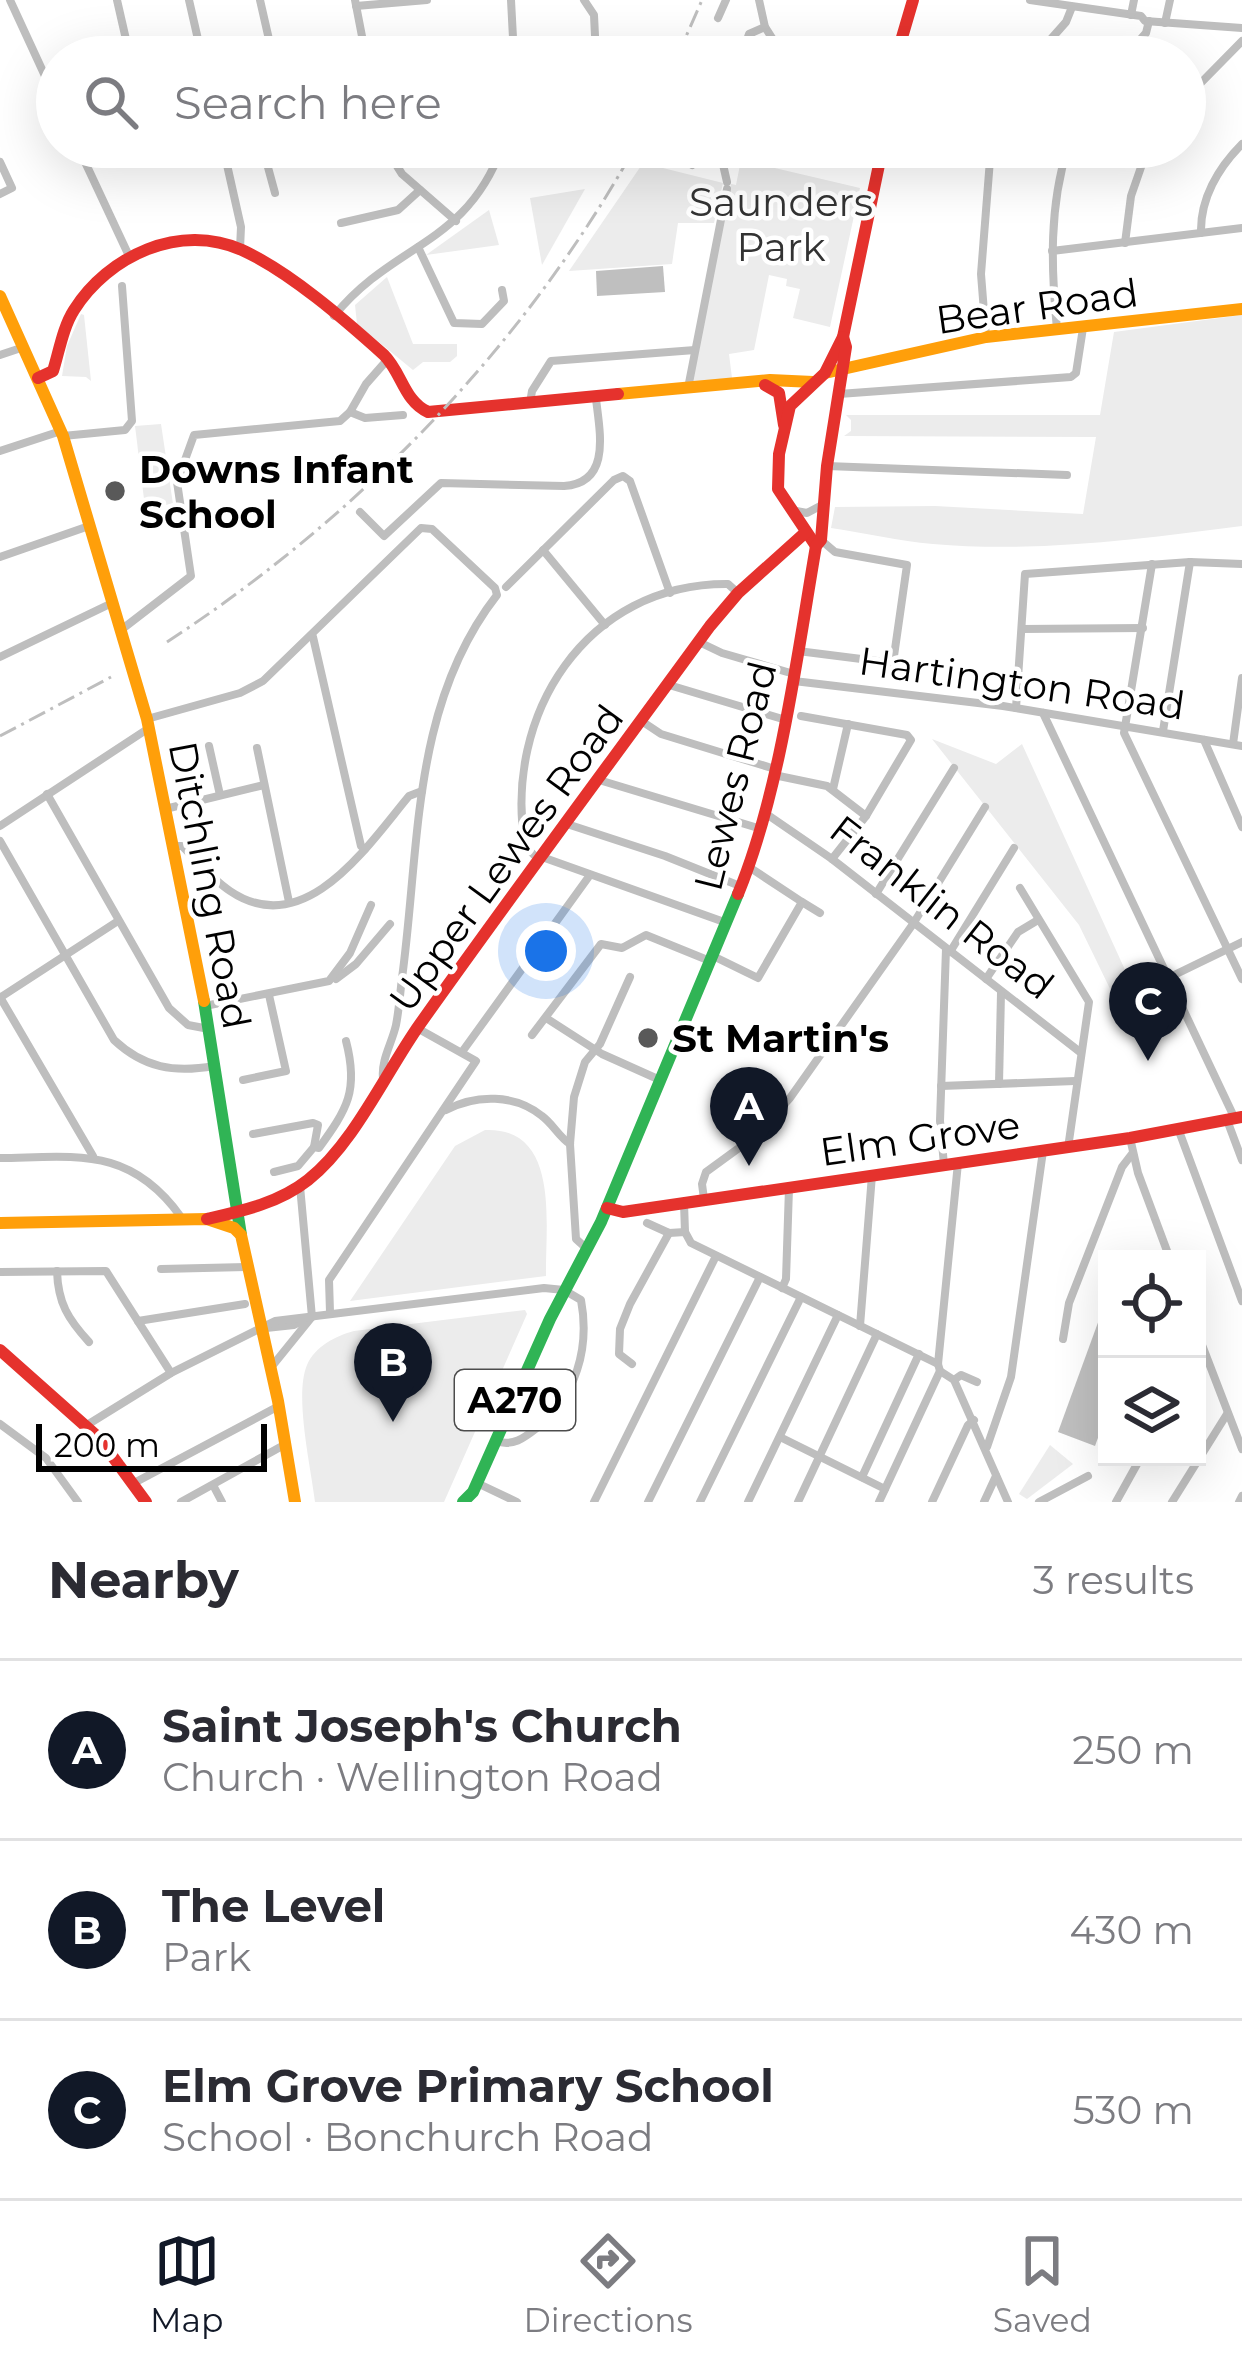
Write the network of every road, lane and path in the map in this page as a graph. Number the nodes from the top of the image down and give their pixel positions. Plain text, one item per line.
1 (10, 0) edge
2 (117, 0) edge
3 (189, 0) edge
4 (260, 0) edge
5 (427, 0) edge
6 (511, 0) edge
7 (726, 0) edge
8 (759, 0) edge
9 (1030, 0) edge
10 (1134, 0) edge
11 (1170, 0) edge
12 (911, 1) edge
13 (590, 2) edge
14 (356, 3) edge
15 (1072, 7) junction
16 (1131, 15) junction
17 (718, 18) dead end
18 (1149, 21) junction
19 (1165, 23) junction
20 (765, 27) junction
21 (1242, 28) edge
22 (125, 36) edge
23 (197, 36) edge
24 (268, 36) edge
25 (362, 36) edge
26 (513, 36) edge
27 (595, 36) edge
28 (748, 36) edge
29 (771, 36) edge
30 (902, 36) edge
31 (1054, 36) edge
32 (1143, 36) edge
33 (1242, 41) edge
34 (36, 56) edge
35 (1206, 78) edge
36 (1242, 144) edge
37 (0, 162) edge
38 (88, 168) edge
39 (228, 168) edge
40 (269, 168) edge
41 (396, 168) edge
42 (493, 168) edge
43 (723, 168) edge
44 (878, 168) edge
45 (989, 168) edge
46 (1063, 168) edge
47 (1141, 168) edge
48 (420, 190) junction
49 (274, 193) dead end
50 (0, 194) edge
51 (456, 221) junction
52 (341, 223) dead end
53 (1242, 228) edge
54 (1201, 233) junction
55 (1125, 243) junction
56 (418, 247) junction
57 (240, 249) junction
58 (1052, 251) junction
59 (129, 256) junction
60 (122, 286) dead end
61 (502, 290) dead end
62 (0, 296) edge
63 (1242, 308) edge
64 (334, 316) junction
65 (1083, 328) junction
66 (1058, 331) junction
67 (843, 337) junction
68 (986, 337) junction
69 (23, 347) junction
70 (695, 350) junction
71 (0, 355) edge
72 (388, 359) junction
73 (842, 370) junction
74 (825, 373) junction
75 (38, 378) junction
76 (813, 382) junction
77 (746, 383) junction
78 (688, 391) junction
79 (839, 394) junction
80 (596, 399) junction
81 (530, 405) junction
82 (350, 412) junction
83 (403, 416) dead end
84 (784, 425) junction
85 (62, 433) junction
86 (0, 451) edge
87 (827, 466) junction
88 (1067, 475) dead end
89 (790, 509) junction
90 (360, 512) dead end
91 (816, 519) junction
92 (89, 526) junction
93 (818, 543) junction
94 (543, 550) junction
95 (0, 557) edge
96 (1190, 562) junction
97 (1152, 564) junction
98 (1242, 564) edge
99 (506, 587) dead end
100 (738, 592) junction
101 (670, 593) junction
102 (112, 603) junction
103 (605, 626) junction
104 (1143, 628) junction
105 (1022, 629) junction
106 (120, 631) junction
107 (312, 637) junction
108 (699, 641) junction
109 (799, 651) junction
110 (0, 657) edge
111 (794, 678) junction
112 (1242, 678) edge
113 (669, 685) junction
114 (1016, 708) junction
115 (1042, 713) junction
116 (801, 716) dead end
117 (786, 720) junction
118 (643, 722) junction
119 (148, 724) junction
120 (848, 724) junction
121 (1127, 726) junction
122 (1163, 731) junction
123 (1204, 740) junction
124 (1237, 745) edge
125 (209, 746) dead end
126 (257, 748) dead end
127 (954, 768) dead end
128 (774, 772) junction
129 (599, 780) junction
130 (264, 785) junction
131 (833, 789) junction
132 (422, 791) junction
133 (47, 794) junction
134 (220, 795) junction
135 (985, 807) dead end
136 (165, 809) junction
137 (866, 816) junction
138 (763, 820) junction
139 (568, 824) junction
140 (0, 826) edge
141 (1242, 826) edge
142 (0, 841) edge
143 (173, 846) junction
144 (1014, 848) dead end
145 (365, 849) junction
146 (541, 859) junction
147 (832, 859) junction
148 (749, 867) junction
149 (590, 875) junction
150 (742, 886) junction
151 (1020, 888) dead end
152 (876, 894) junction
153 (289, 902) junction
154 (802, 902) junction
155 (371, 905) dead end
156 (820, 913) dead end
157 (1038, 920) junction
158 (118, 921) junction
159 (727, 923) junction
160 (390, 924) dead end
161 (913, 924) junction
162 (1242, 942) edge
163 (1227, 949) junction
164 (948, 951) junction
165 (63, 954) junction
166 (709, 958) junction
167 (630, 976) dead end
168 (1168, 978) junction
169 (1242, 979) edge
170 (986, 980) junction
171 (329, 981) junction
172 (1001, 991) junction
173 (269, 994) junction
174 (0, 998) edge
175 (206, 1006) junction
176 (545, 1017) junction
177 (417, 1028) junction
178 (209, 1029) junction
179 (532, 1036) dead end
180 (346, 1041) dead end
181 (596, 1050) junction
182 (463, 1052) junction
183 (1080, 1052) junction
184 (214, 1066) junction
185 (246, 1077) dead end
186 (383, 1080) junction
187 (660, 1080) junction
188 (1075, 1082) junction
189 (999, 1084) junction
190 (941, 1086) junction
191 (442, 1112) junction
192 (1235, 1119) edge
193 (1179, 1131) junction
194 (253, 1134) dead end
195 (570, 1144) junction
196 (1131, 1146) junction
197 (1067, 1148) junction
198 (321, 1151) junction
199 (1043, 1151) junction
200 (93, 1156) junction
201 (0, 1158) edge
202 (1242, 1160) edge
203 (951, 1164) junction
204 (274, 1172) dead end
205 (872, 1175) junction
206 (300, 1186) junction
207 (788, 1186) junction
208 (704, 1199) junction
209 (684, 1201) junction
210 (168, 1204) junction
211 (607, 1208) junction
212 (238, 1212) junction
213 (206, 1219) junction
214 (167, 1220) junction
215 (183, 1220) junction
216 (0, 1223) edge
217 (647, 1223) dead end
218 (685, 1232) junction
219 (669, 1233) junction
220 (241, 1235) junction
221 (586, 1248) junction
222 (1167, 1250) edge
223 (716, 1256) junction
224 (246, 1267) junction
225 (161, 1269) dead end
226 (57, 1271) junction
227 (0, 1272) edge
228 (760, 1276) junction
229 (782, 1288) junction
230 (564, 1290) junction
231 (801, 1297) junction
232 (1242, 1301) edge
233 (244, 1304) dead end
234 (330, 1313) junction
235 (838, 1315) junction
236 (309, 1317) junction
237 (138, 1321) junction
238 (860, 1326) junction
239 (264, 1328) junction
240 (877, 1334) junction
241 (1063, 1339) dead end
242 (89, 1342) dead end
243 (0, 1350) edge
244 (920, 1354) junction
245 (1206, 1356) edge
246 (632, 1364) dead end
247 (273, 1365) junction
248 (939, 1367) junction
249 (171, 1373) junction
250 (954, 1380) junction
251 (977, 1382) dead end
252 (279, 1407) junction
253 (1227, 1414) junction
254 (974, 1420) junction
255 (0, 1424) edge
256 (86, 1426) junction
257 (780, 1437) junction
258 (496, 1441) junction
259 (286, 1443) junction
260 (986, 1448) junction
261 (1242, 1449) edge
262 (819, 1456) junction
263 (1136, 1466) edge
264 (997, 1474) junction
265 (1088, 1476) dead end
266 (862, 1478) junction
267 (134, 1484) junction
268 (213, 1485) junction
269 (885, 1489) junction
270 (471, 1495) edge
271 (78, 1502) edge
272 (146, 1502) edge
273 (181, 1502) edge
274 (222, 1502) edge
275 (295, 1502) edge
276 (517, 1502) edge
277 (594, 1502) edge
278 (648, 1502) edge
279 (700, 1502) edge
280 (748, 1502) edge
281 (799, 1502) edge
282 (879, 1502) edge
283 (932, 1502) edge
284 (984, 1502) edge
285 (1008, 1502) edge
286 (1039, 1502) edge
287 (1116, 1502) edge
288 (1172, 1502) edge

1 - 34 street
2 - 22 street
3 - 23 street
4 - 24 street
5 - 14 street
6 - 26 street
7 - 17 street
8 - 20 street
9 - 15 street
10 - 16 street
11 - 19 street
12 - 30 main road
13 - 27 street
14 - 25 street
15 - 16 street
15 - 31 street
16 - 18 street
18 - 19 street
18 - 32 street
19 - 21 street
20 - 28 street
20 - 29 street
33 - 35 street
36 - 54 street
37 - 50 street
38 - 59 street
39 - 57 street
40 - 49 street
41 - 48 street
42 - 51 street
43 - 70 street
44 - 67 main road, Lewes Road / A270
45 - 68 street
46 - 58 street
47 - 55 street
48 - 51 street
48 - 52 street
51 - 56 street
53 - 54 street
54 - 55 street
55 - 58 street
56 - 61 street
56 - 64 street
57 - 59 main road
57 - 64 main road
58 - 66 street
59 - 75 main road
60 - 85 street
62 - 69 main road, Ditchling Road
63 - 65 main road, Bear Road
64 - 72 main road
65 - 66 main road, Bear Road
65 - 79 street
66 - 68 main road, Bear Road
67 - 73 main road, Lewes Road / A270
67 - 74 main road, Lewes Road / A270
68 - 73 main road, Bear Road
69 - 71 street
69 - 75 main road, Ditchling Road
70 - 78 street
70 - 81 street
72 - 81 main road
72 - 82 street
73 - 74 main road, Bear Road
73 - 79 main road, Lewes Road / A270
74 - 76 main road, Lewes Road / A270
75 - 85 main road, Ditchling Road
76 - 77 main road
76 - 79 main road
76 - 84 main road, Lewes Road / A270
77 - 78 main road
77 - 84 main road
78 - 80 main road
79 - 87 main road, Lewes Road / A270
80 - 81 main road
80 - 90 street
82 - 83 street
82 - 106 street
84 - 89 main road, Lewes Road / A270
85 - 86 street
85 - 92 main road, Ditchling Road
87 - 88 street
87 - 91 main road, Lewes Road / A270
89 - 91 main road, Lewes Road / A270
89 - 91 street
91 - 93 main road, Lewes Road / A270
91 - 93 main road, Lewes Road / A270
91 - 100 main road, Upper Lewes Road
92 - 95 street
92 - 102 main road, Ditchling Road
93 - 109 main road, Lewes Road / A270
93 - 109 street
94 - 99 street
94 - 101 street
94 - 103 street
96 - 97 street
96 - 98 street
96 - 122 street
97 - 104 street
97 - 105 street
100 - 101 street
100 - 108 main road, Upper Lewes Road
101 - 103 street
102 - 106 main road, Ditchling Road
102 - 110 street
103 - 146 street
104 - 105 street
104 - 121 street
105 - 114 street
106 - 119 main road, Ditchling Road
107 - 119 street
107 - 132 street
107 - 145 street
108 - 111 street, Hartington Road
108 - 113 main road, Upper Lewes Road
109 - 111 main road, Lewes Road / A270
111 - 114 street, Hartington Road
111 - 117 main road, Lewes Road / A270
112 - 124 street
113 - 117 street
113 - 118 main road, Upper Lewes Road
114 - 115 street, Hartington Road
115 - 121 street, Hartington Road
115 - 168 street
116 - 120 street
117 - 128 main road, Lewes Road / A270
118 - 128 street
118 - 129 main road, Upper Lewes Road
119 - 133 street
119 - 136 main road, Ditchling Road
120 - 131 street
120 - 137 street
121 - 122 street, Hartington Road
121 - 163 street
122 - 123 street, Hartington Road
123 - 124 street, Hartington Road
123 - 141 street
125 - 134 street
126 - 130 street
127 - 152 street
128 - 131 street
128 - 138 main road, Lewes Road / A270
129 - 138 street
129 - 139 main road, Upper Lewes Road
130 - 134 street
130 - 153 street
131 - 137 street
132 - 145 street
132 - 186 street
133 - 140 street
133 - 158 street
134 - 136 street
135 - 161 street
136 - 143 main road, Ditchling Road
137 - 147 street
138 - 147 street, Franklin Road
138 - 148 main road, Lewes Road / A270
139 - 146 main road, Upper Lewes Road
139 - 150 street
142 - 165 street
143 - 153 street
143 - 175 main road, Ditchling Road
144 - 164 street
145 - 153 street
146 - 149 street
146 - 177 main road, Upper Lewes Road
147 - 152 street, Franklin Road
148 - 150 main road, Lewes Road / A270
148 - 154 street
149 - 159 street
149 - 182 street
150 - 159 main road, Lewes Road / A270
151 - 157 street
152 - 161 street, Franklin Road
154 - 156 street
154 - 166 street
155 - 171 street
157 - 170 street
157 - 183 street
158 - 165 street
158 - 178 street
159 - 166 main road, Lewes Road / A270
160 - 171 street
161 - 164 street, Franklin Road
161 - 208 street
162 - 163 street
163 - 168 street
163 - 169 street
164 - 170 street, Franklin Road
164 - 190 street
165 - 174 street
165 - 184 street
166 - 176 street
166 - 187 main road, Lewes Road / A270
167 - 181 street
168 - 192 street
170 - 172 street, Franklin Road
171 - 173 street
172 - 183 street, Franklin Road
172 - 189 street
173 - 175 street
173 - 185 street
174 - 200 street
175 - 178 main road, Ditchling Road
176 - 179 street
176 - 181 street
177 - 182 street
177 - 186 main road, Upper Lewes Road
178 - 184 main road, Ditchling Road
180 - 198 street
181 - 187 street
181 - 195 street
182 - 191 street
183 - 188 street
184 - 212 main road, Ditchling Road
186 - 198 main road, Upper Lewes Road
187 - 211 main road, A270
188 - 189 street
188 - 197 street
189 - 190 street
190 - 203 street
191 - 195 street
191 - 234 street
192 - 193 main road, Elm Grove
192 - 202 street
193 - 196 main road, Elm Grove
193 - 232 street
194 - 198 street
195 - 221 street
196 - 197 main road, Elm Grove
196 - 222 street
196 - 241 street
197 - 199 main road, Elm Grove
198 - 204 street
198 - 206 main road, Upper Lewes Road
199 - 203 main road, Elm Grove
199 - 260 street
200 - 201 street
200 - 210 street
203 - 205 main road, Elm Grove
203 - 248 street
205 - 207 main road, Elm Grove
205 - 238 street
206 - 212 main road, Upper Lewes Road
206 - 236 street
207 - 208 main road, Elm Grove
207 - 229 street
208 - 209 main road, Elm Grove
209 - 211 main road, Elm Grove
209 - 218 street
210 - 214 street
210 - 215 street
211 - 221 main road, A270
212 - 213 main road, Upper Lewes Road
212 - 220 main road, Ditchling Road
213 - 215 main road, Upper Lewes Road
213 - 220 main road
214 - 215 main road, Upper Lewes Road
214 - 216 main road, Upper Lewes Road
217 - 219 street
218 - 219 street
218 - 223 street
219 - 246 street
220 - 224 main road, Ditchling Road
221 - 230 main road, A270
223 - 228 street
223 - 277 street
224 - 225 street
224 - 239 main road, Ditchling Road
226 - 227 street
226 - 237 street
226 - 242 street
228 - 229 street
228 - 278 street
229 - 231 street
230 - 234 street
230 - 258 main road, A270
230 - 258 street
231 - 235 street
231 - 279 street
233 - 237 street
234 - 236 street
235 - 238 street
235 - 257 street
236 - 239 street
236 - 247 street
237 - 249 street
238 - 240 street
239 - 247 main road, Ditchling Road
239 - 249 street
240 - 244 street
240 - 262 street
243 - 256 main road
244 - 248 street
244 - 266 street
245 - 253 street
247 - 252 main road, Ditchling Road
248 - 250 street
248 - 269 street
249 - 256 street
250 - 251 street
250 - 254 street
252 - 259 main road, Ditchling Road
252 - 267 street
253 - 261 street
253 - 288 street
254 - 260 street
254 - 283 street
255 - 271 street
256 - 267 main road
257 - 262 street
257 - 280 street
258 - 270 main road, A270
259 - 268 street
259 - 275 main road, Ditchling Road
260 - 264 street
262 - 266 street
262 - 281 street
263 - 287 street
264 - 284 street
264 - 285 street
265 - 286 street
266 - 269 street
267 - 272 main road
268 - 273 street
268 - 274 street
269 - 282 street
270 - 276 street

